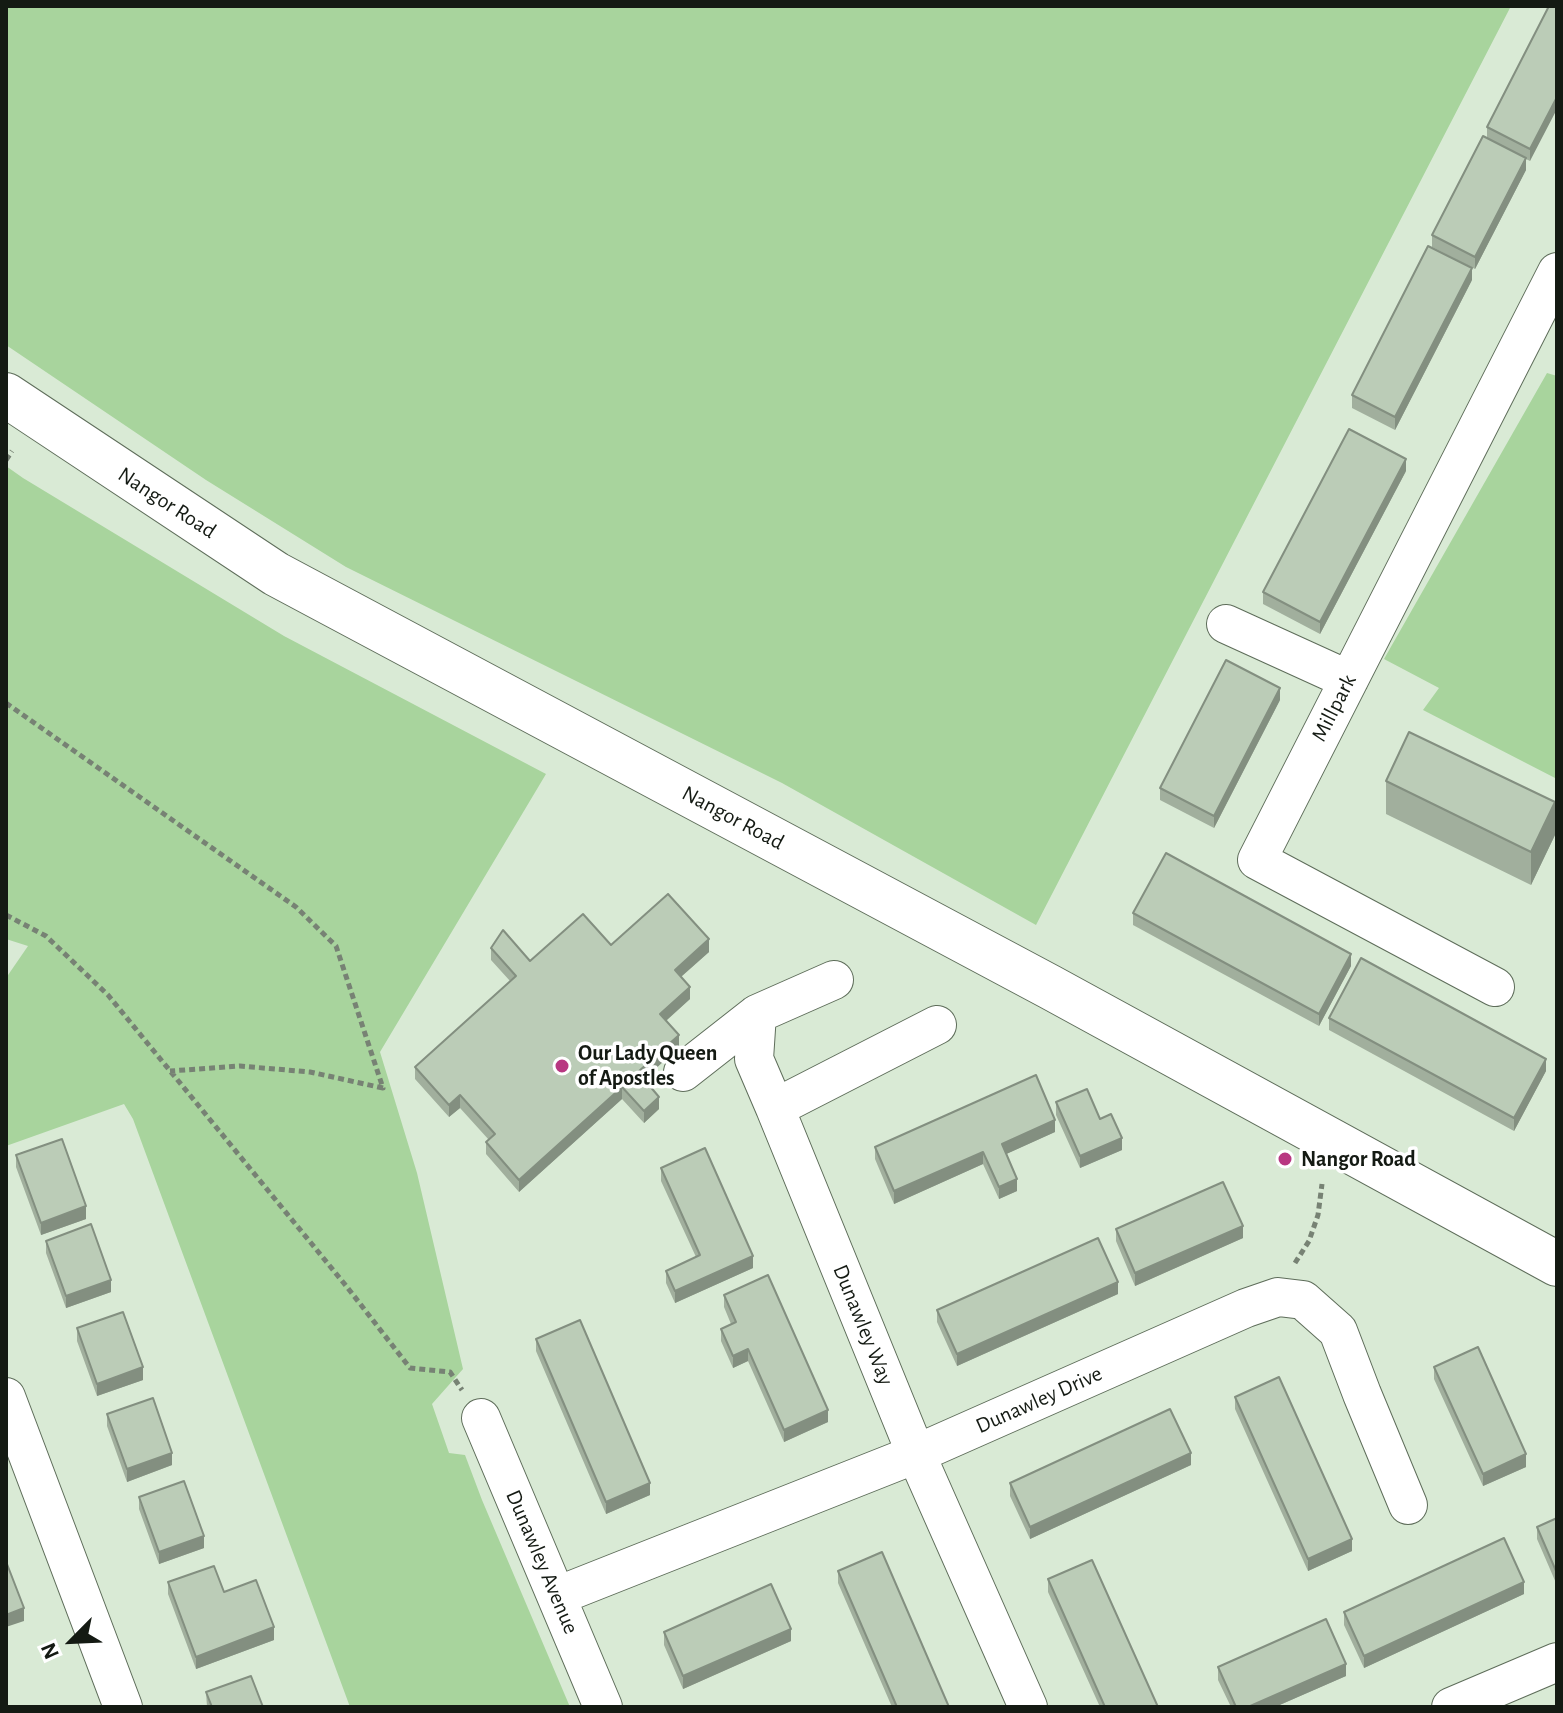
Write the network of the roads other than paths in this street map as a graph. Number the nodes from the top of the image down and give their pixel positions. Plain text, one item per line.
1 (1557, 272) edge
2 (1546, 322) edge
3 (6, 395) edge
4 (1226, 624) dead end
5 (1349, 680) junction
6 (834, 980) dead end
7 (1495, 987) dead end
8 (757, 1014) junction
9 (937, 1025) dead end
10 (683, 1072) dead end
11 (775, 1108) junction
12 (1557, 1264) edge
13 (6, 1397) edge
14 (473, 1406) road end
15 (916, 1454) junction
16 (1408, 1505) dead end
17 (557, 1596) junction
18 (1557, 1662) edge
19 (123, 1707) edge
20 (603, 1707) edge
21 (1028, 1707) edge
22 (1451, 1707) edge

1 - 2 street, Millpark
2 - 5 street, Millpark
3 - 12 main road, Nangor Road
4 - 5 street
5 - 7 street, Millpark
6 - 8 street
8 - 10 street
8 - 11 street, Dunawley Way
9 - 11 street
11 - 15 street, Dunawley Way
13 - 19 street
14 - 17 street, Dunawley Avenue
15 - 16 street, Dunawley Drive
15 - 17 street, Dunawley Drive
15 - 21 street, Dunawley Way
17 - 20 street, Dunawley Avenue
18 - 22 street

